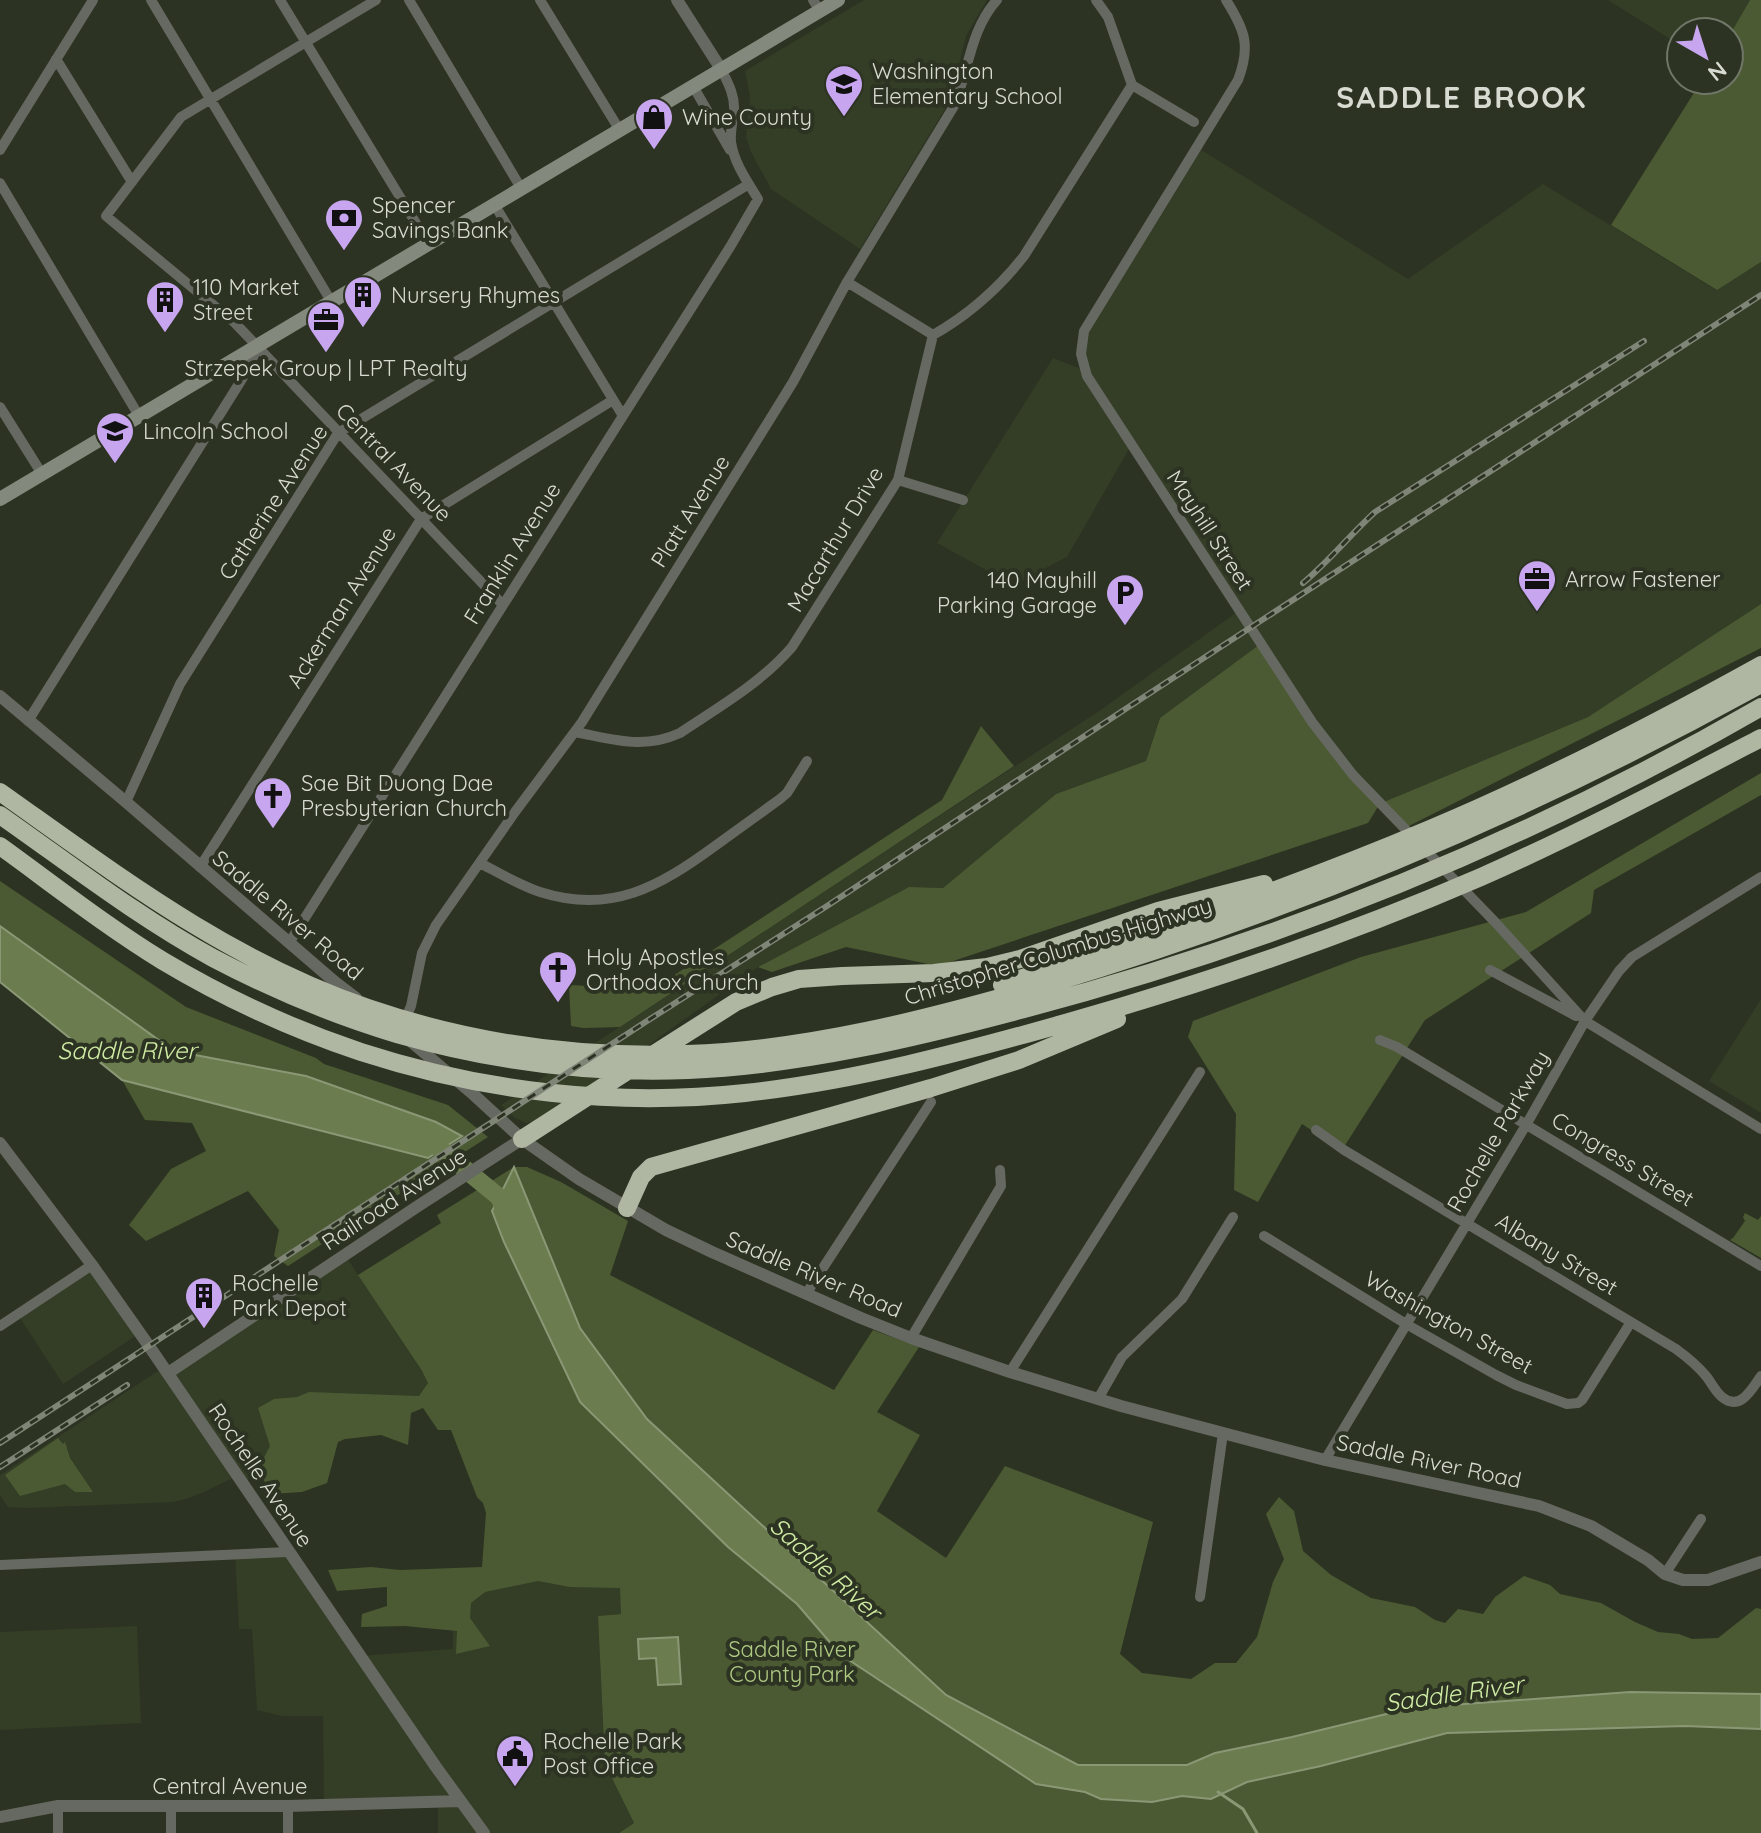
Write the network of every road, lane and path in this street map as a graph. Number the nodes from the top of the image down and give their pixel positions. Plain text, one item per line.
1 (93, 0) edge
2 (151, 0) edge
3 (280, 0) edge
4 (376, 0) edge
5 (409, 0) edge
6 (540, 0) edge
7 (677, 0) edge
8 (838, 0) edge
9 (997, 0) edge
10 (1096, 0) edge
11 (1226, 0) edge
12 (816, 5) edge
13 (305, 43) junction
14 (56, 59) junction
15 (721, 69) junction
16 (1132, 85) junction
17 (693, 86) junction
18 (210, 100) junction
19 (1194, 122) dead end
20 (619, 129) junction
21 (0, 150) edge
22 (737, 162) junction
23 (132, 182) junction
24 (0, 183) edge
25 (749, 184) junction
26 (521, 188) junction
27 (494, 204) junction
28 (428, 243) junction
29 (847, 282) junction
30 (331, 301) junction
31 (553, 303) junction
32 (933, 335) junction
33 (258, 347) junction
34 (613, 400) junction
35 (0, 407) edge
36 (139, 416) junction
37 (623, 416) junction
38 (338, 433) junction
39 (42, 474) junction
40 (898, 480) junction
41 (0, 499) edge
42 (963, 500) dead end
43 (421, 519) junction
44 (503, 605) junction
45 (1761, 665) edge
46 (1761, 684) edge
47 (0, 696) edge
48 (1761, 707) edge
49 (28, 721) junction
50 (575, 732) junction
51 (1761, 738) edge
52 (807, 761) dead end
53 (0, 792) edge
54 (126, 802) junction
55 (0, 815) edge
56 (0, 846) edge
57 (480, 863) junction
58 (200, 867) junction
59 (1337, 868) junction
60 (1761, 877) edge
61 (289, 943) junction
62 (1490, 970) dead end
63 (1205, 981) junction
64 (311, 995) junction
65 (1585, 1021) junction
66 (400, 1031) junction
67 (866, 1031) junction
68 (1380, 1040) dead end
69 (1200, 1072) dead end
70 (931, 1102) dead end
71 (1526, 1125) junction
72 (1761, 1129) edge
73 (1316, 1130) dead end
74 (522, 1139) junction
75 (0, 1143) edge
76 (1000, 1170) dead end
77 (627, 1208) junction
78 (1233, 1217) dead end
79 (1467, 1224) junction
80 (1264, 1236) dead end
81 (92, 1265) junction
82 (1761, 1266) edge
83 (806, 1294) junction
84 (1631, 1322) junction
85 (1406, 1324) junction
86 (0, 1326) edge
87 (911, 1338) junction
88 (1010, 1372) junction
89 (168, 1373) junction
90 (1761, 1376) edge
91 (1098, 1399) junction
92 (1223, 1433) junction
93 (1325, 1460) junction
94 (1701, 1519) dead end
95 (288, 1552) junction
96 (1761, 1562) edge
97 (0, 1565) edge
98 (1665, 1574) junction
99 (1200, 1597) dead end
100 (460, 1801) junction
101 (58, 1806) junction
102 (171, 1806) junction
103 (288, 1806) junction
104 (0, 1817) edge
105 (58, 1833) edge
106 (171, 1833) edge
107 (288, 1833) edge
108 (484, 1833) edge

1 - 14 street
2 - 18 street
3 - 13 street
4 - 13 street
5 - 26 street
6 - 20 street
7 - 15 street
8 - 12 main road
9 - 29 street, Platt Avenue
10 - 16 street
11 - 65 street, Mayhill Street
12 - 15 main road
13 - 18 street
13 - 28 street
14 - 21 street
14 - 23 street
15 - 17 main road
15 - 22 street
16 - 19 street
16 - 32 street
17 - 20 main road
17 - 22 street
18 - 23 street
18 - 30 street
20 - 26 main road
22 - 25 street
23 - 33 street, Central Avenue
24 - 36 street
25 - 31 street, Catherine Avenue
25 - 37 street, Franklin Avenue
26 - 27 main road
27 - 28 main road
27 - 31 street
28 - 30 main road
29 - 32 street
29 - 50 street, Platt Avenue
30 - 33 main road
31 - 34 street
31 - 38 street, Catherine Avenue
32 - 40 street, Macarthur Drive
33 - 36 main road
33 - 38 street, Central Avenue
33 - 49 street
34 - 37 street
34 - 43 street, Ackerman Avenue
35 - 39 street
36 - 39 main road
37 - 44 street, Franklin Avenue
38 - 43 street, Central Avenue
38 - 54 street, Catherine Avenue
39 - 41 main road
40 - 42 street
40 - 50 street, Macarthur Drive
43 - 44 street, Central Avenue
43 - 58 street, Ackerman Avenue
44 - 61 street, Franklin Avenue
45 - 59 highway
46 - 67 highway, Christopher Columbus Highway
47 - 49 street, Saddle River Road
48 - 64 highway, Christopher Columbus Highway
49 - 54 street, Saddle River Road
50 - 57 street, Platt Avenue
51 - 63 highway
52 - 57 street
53 - 64 highway, Christopher Columbus Highway
54 - 58 street, Saddle River Road
55 - 64 highway, Christopher Columbus Highway
56 - 63 highway
57 - 66 street, Platt Avenue
58 - 61 street, Saddle River Road
59 - 67 highway
59 - 74 highway
60 - 65 street, Rochelle Parkway
61 - 66 street, Saddle River Road
62 - 65 street, Mayhill Street
63 - 77 highway
64 - 67 highway, Christopher Columbus Highway
65 - 71 street, Rochelle Parkway
65 - 72 street, Mayhill Street
66 - 74 street, Saddle River Road
68 - 71 street, Congress Street
69 - 88 street
70 - 83 street
71 - 79 street, Rochelle Parkway
71 - 82 street, Congress Street
73 - 79 street, Albany Street
74 - 77 street, Saddle River Road
74 - 89 street, Railroad Avenue
75 - 81 street, Rochelle Avenue
76 - 87 street
77 - 83 street, Saddle River Road
78 - 91 street
79 - 84 street, Albany Street
79 - 85 street, Rochelle Parkway
80 - 85 street, Washington Street
81 - 86 street
81 - 89 street, Rochelle Avenue
83 - 87 street, Saddle River Road
84 - 85 street, Washington Street
84 - 90 street, Albany Street
85 - 93 street, Rochelle Parkway
87 - 88 street, Saddle River Road
88 - 91 street, Saddle River Road
89 - 95 street, Rochelle Avenue
91 - 92 street, Saddle River Road
92 - 93 street, Saddle River Road
92 - 99 street
93 - 98 street, Saddle River Road
94 - 98 street
95 - 97 street
95 - 100 street, Rochelle Avenue
96 - 98 street, Saddle River Road
100 - 103 street, Central Avenue
100 - 108 street, Rochelle Avenue
101 - 102 street, Central Avenue
101 - 104 street, Central Avenue
101 - 105 street
102 - 103 street, Central Avenue
102 - 106 street
103 - 107 street

